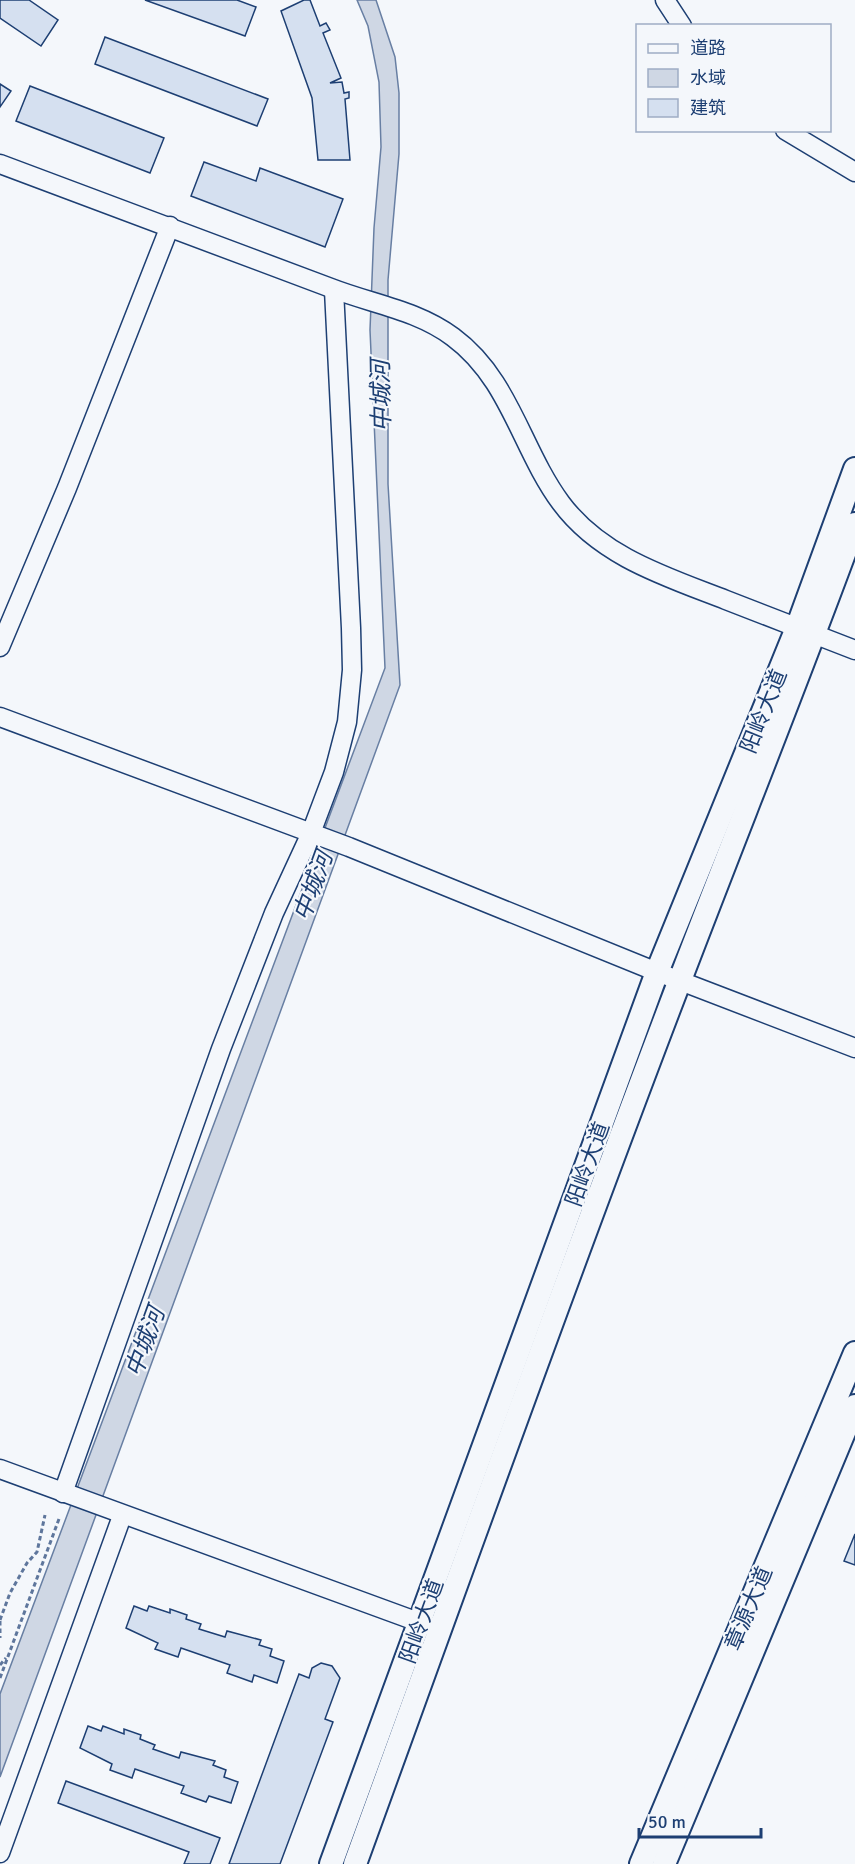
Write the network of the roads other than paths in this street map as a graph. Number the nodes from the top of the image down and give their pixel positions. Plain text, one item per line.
1 (665, 0) edge
2 (681, 24) edge
3 (788, 132) edge
4 (0, 164) edge
5 (855, 172) edge
6 (170, 226) junction
7 (334, 290) junction
8 (855, 469) edge
9 (855, 524) edge
10 (806, 631) junction
11 (0, 647) edge
12 (855, 650) edge
13 (0, 717) edge
14 (310, 833) junction
15 (657, 972) junction
16 (680, 981) junction
17 (855, 1048) edge
18 (855, 1353) edge
19 (855, 1406) edge
20 (0, 1469) edge
21 (63, 1493) junction
22 (117, 1514) junction
23 (430, 1626) junction
24 (0, 1853) edge
25 (331, 1864) edge
26 (355, 1864) edge
27 (641, 1864) edge
28 (663, 1864) edge

1 - 2 street
3 - 5 street
4 - 6 street
6 - 7 street
6 - 11 street
7 - 10 street
7 - 14 street
8 - 10 main road, 阳岭大道
9 - 10 main road, 阳岭大道
10 - 12 street
10 - 15 main road, 阳岭大道
10 - 16 main road, 阳岭大道
13 - 14 street
14 - 15 street
14 - 21 street
15 - 16 street
15 - 23 main road, 阳岭大道
16 - 17 street
16 - 23 main road, 阳岭大道
18 - 27 main road, 章源大道
19 - 28 main road, 章源大道
20 - 21 street
21 - 22 street
22 - 23 street
22 - 24 street
23 - 25 main road, 阳岭大道
23 - 26 main road, 阳岭大道

